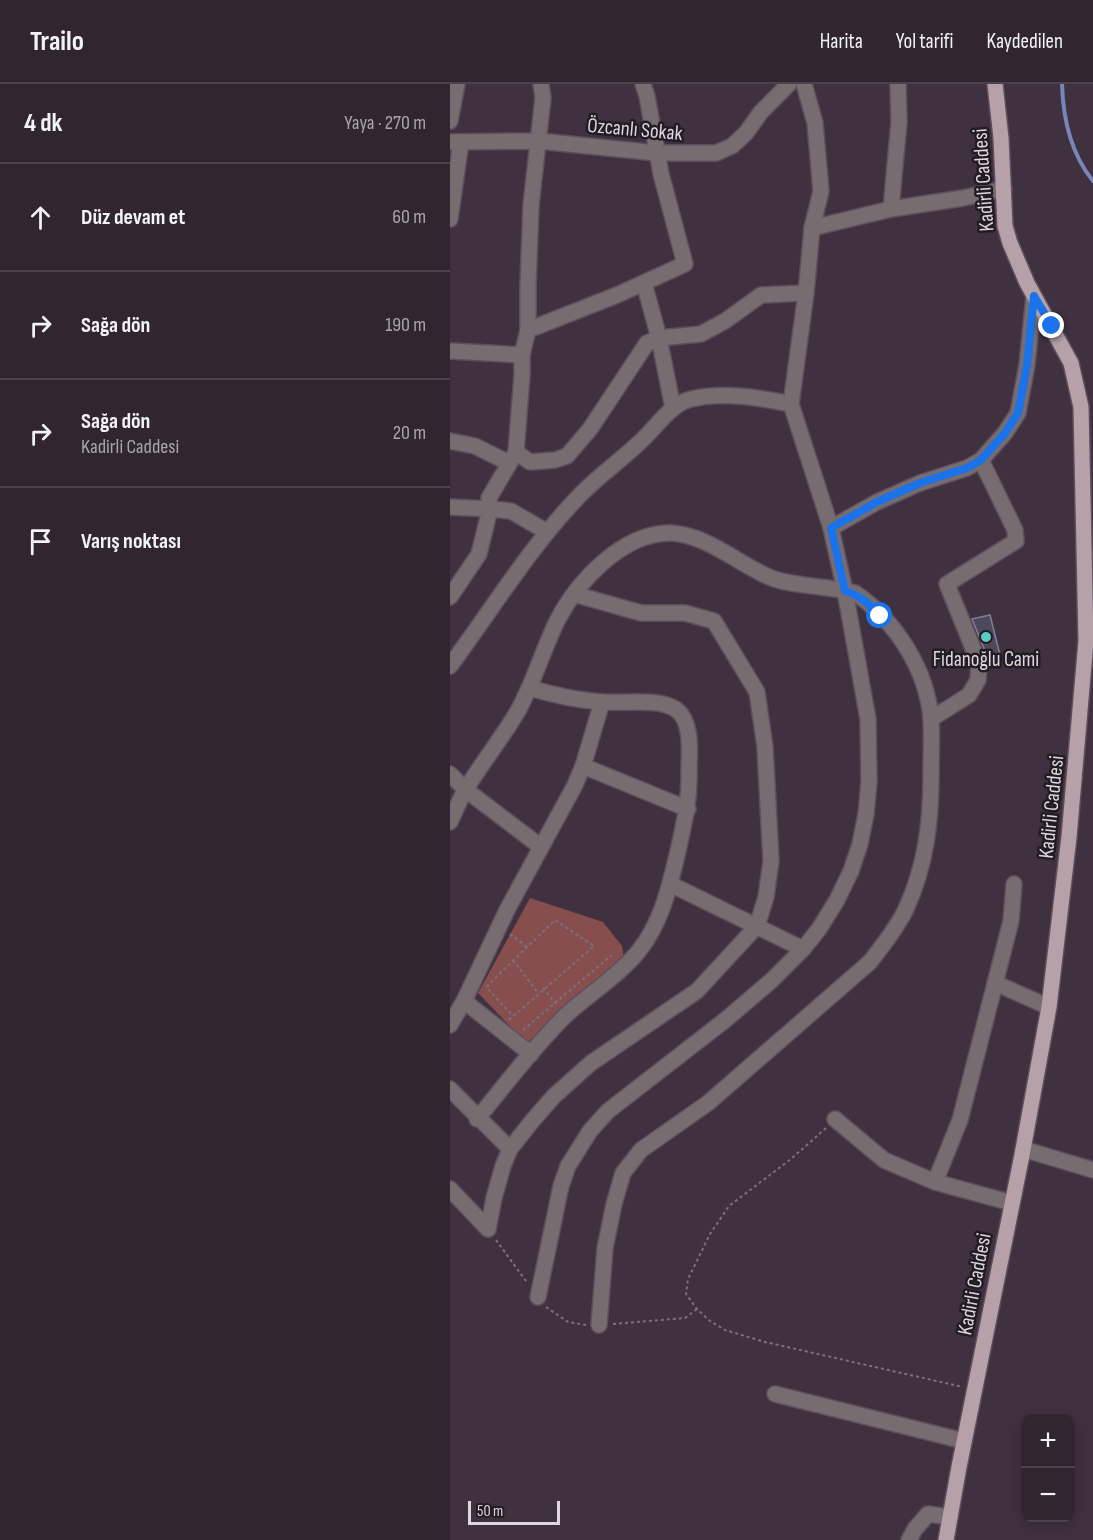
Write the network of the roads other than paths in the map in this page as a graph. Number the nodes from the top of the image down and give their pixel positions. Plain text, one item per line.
1 (457, 84) edge
2 (541, 84) edge
3 (643, 84) edge
4 (789, 84) edge
5 (804, 84) edge
6 (898, 84) edge
7 (995, 84) edge
8 (450, 121) edge
9 (539, 141) junction
10 (456, 142) edge
11 (657, 153) junction
12 (1004, 189) junction
13 (891, 209) junction
14 (450, 219) edge
15 (812, 228) junction
16 (644, 283) junction
17 (806, 293) junction
18 (1034, 296) junction
19 (528, 330) junction
20 (659, 338) junction
21 (450, 351) edge
22 (522, 355) junction
23 (791, 404) junction
24 (673, 408) junction
25 (450, 441) edge
26 (513, 457) junction
27 (981, 460) junction
28 (450, 507) edge
29 (489, 509) junction
30 (831, 528) junction
31 (547, 532) junction
32 (845, 591) junction
33 (574, 594) junction
34 (450, 597) edge
35 (450, 666) edge
36 (530, 688) junction
37 (602, 702) junction
38 (931, 719) junction
39 (583, 766) junction
40 (450, 774) edge
41 (466, 790) junction
42 (688, 809) junction
43 (450, 822) edge
44 (541, 847) junction
45 (670, 884) junction
46 (1014, 884) dead end
47 (757, 926) junction
48 (803, 949) junction
49 (995, 983) junction
50 (464, 1002) junction
51 (1049, 1007) junction
52 (450, 1025) edge
53 (531, 1054) junction
54 (450, 1089) edge
55 (477, 1119) junction
56 (835, 1119) road end
57 (510, 1149) junction
58 (1023, 1149) junction
59 (1093, 1170) edge
60 (935, 1182) junction
61 (450, 1189) edge
62 (1012, 1203) junction
63 (538, 1297) road end
64 (599, 1325) road end
65 (775, 1394) dead end
66 (964, 1441) junction
67 (950, 1517) junction
68 (909, 1540) edge
69 (946, 1540) edge

1 - 8 street
2 - 9 street
3 - 11 street
4 - 11 street, Özcanlı Sokak
5 - 15 street
6 - 13 street
7 - 12 main road, Kadirli Caddesi
9 - 10 street, Özcanlı Sokak
9 - 11 street, Özcanlı Sokak
9 - 19 street
10 - 14 street
11 - 16 street
12 - 13 street
12 - 18 main road, Kadirli Caddesi
13 - 15 street
15 - 17 street
16 - 19 street
16 - 20 street
17 - 20 street
17 - 23 street
18 - 27 street
18 - 51 main road, Kadirli Caddesi
19 - 22 street
20 - 24 street
20 - 26 street
21 - 22 street
22 - 26 street
23 - 24 street
23 - 30 street
24 - 31 street
25 - 26 street
26 - 29 street
27 - 30 street
27 - 38 street
28 - 29 street
29 - 31 street
29 - 34 street
30 - 32 street
31 - 35 street
32 - 33 street
32 - 38 street
32 - 48 street
33 - 36 street
33 - 47 street
36 - 37 street
36 - 41 street
37 - 39 street
37 - 42 street
38 - 64 street
39 - 42 street
39 - 44 street
40 - 41 street
41 - 43 street
41 - 44 street
42 - 45 street
44 - 50 street
45 - 47 street
45 - 53 street
46 - 49 street
47 - 48 street
47 - 57 street
48 - 63 street
49 - 51 street
49 - 60 street
50 - 52 street
50 - 53 street
51 - 58 main road, Kadirli Caddesi
53 - 55 street
54 - 55 street
55 - 57 street
56 - 60 street
57 - 61 street
58 - 59 street
58 - 62 main road, Kadirli Caddesi
60 - 62 street
62 - 66 main road, Kadirli Caddesi
65 - 66 street
66 - 67 main road, Kadirli Caddesi
67 - 68 street
67 - 69 main road, Kadirli Caddesi

